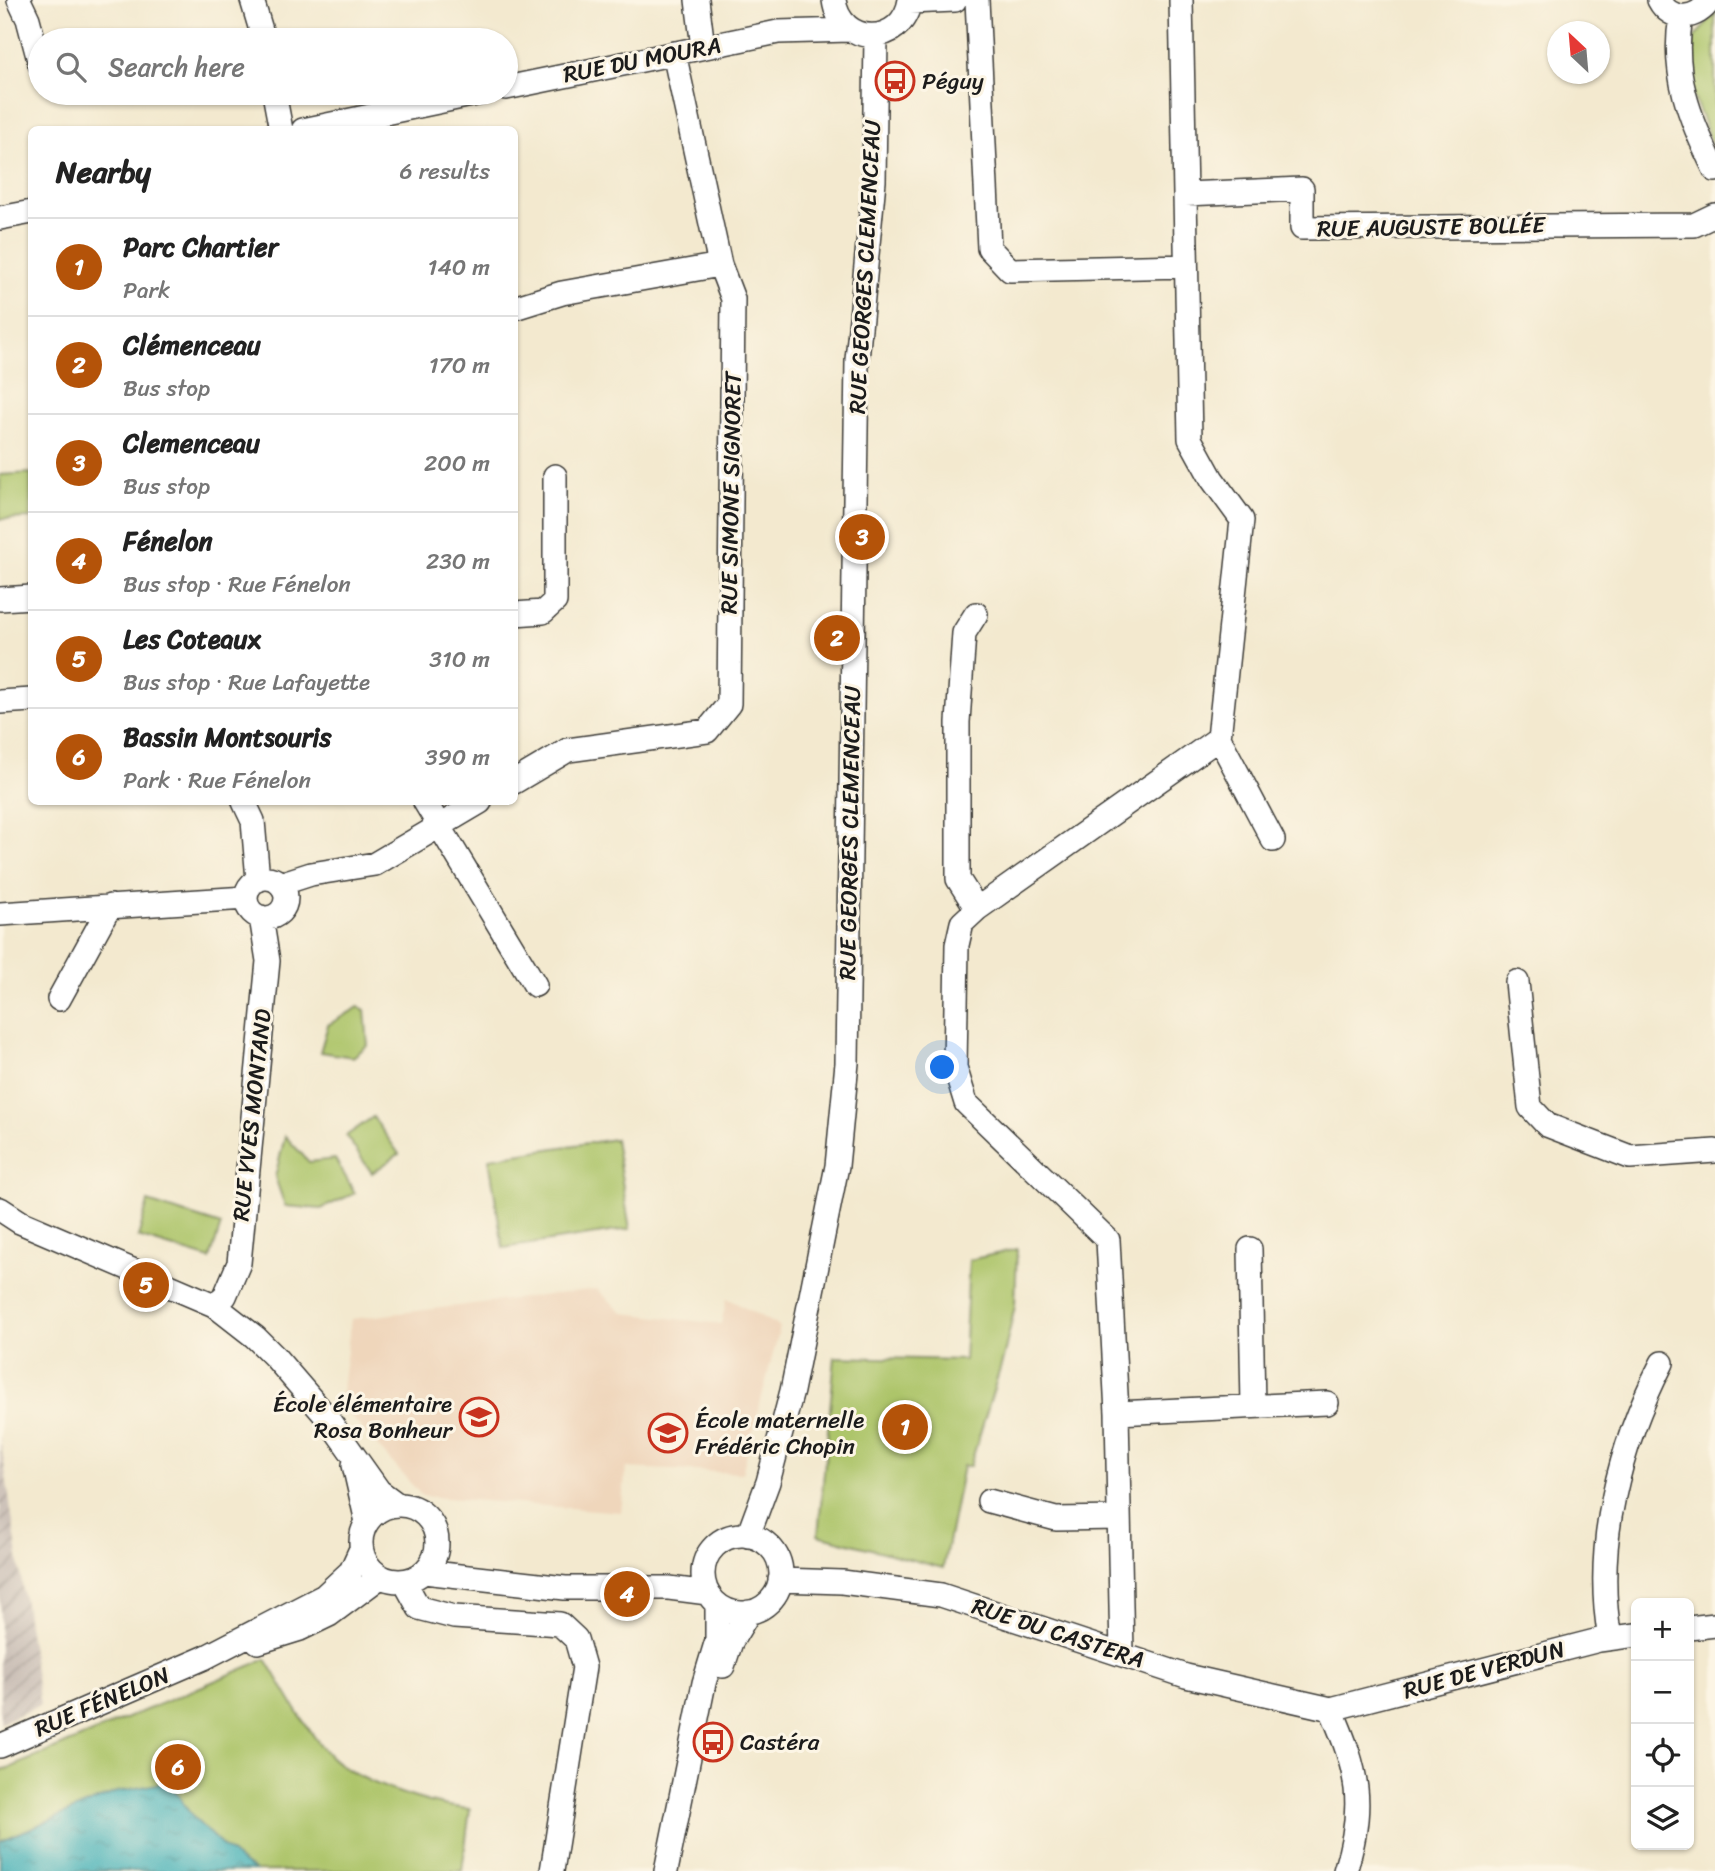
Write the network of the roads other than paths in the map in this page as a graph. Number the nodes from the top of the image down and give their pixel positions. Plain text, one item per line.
1 (19, 0) edge
2 (252, 0) edge
3 (697, 0) edge
4 (832, 0) edge
5 (955, 0) edge
6 (977, 0) edge
7 (1181, 0) edge
8 (1659, 0) edge
9 (1710, 0) edge
10 (910, 1) edge
11 (1681, 17) junction
12 (30, 28) edge
13 (260, 28) edge
14 (850, 30) junction
15 (778, 32) junction
16 (876, 36) junction
17 (703, 47) junction
18 (674, 53) junction
19 (518, 86) edge
20 (276, 105) edge
21 (423, 105) edge
22 (280, 126) edge
23 (322, 126) edge
24 (1715, 170) edge
25 (1185, 194) junction
26 (28, 213) edge
27 (1715, 215) edge
28 (0, 218) edge
29 (720, 265) junction
30 (1186, 266) junction
31 (518, 307) edge
32 (555, 475) dead end
33 (28, 597) edge
34 (0, 599) edge
35 (518, 614) edge
36 (976, 614) dead end
37 (28, 700) edge
38 (0, 702) edge
39 (1219, 738) junction
40 (518, 780) edge
41 (245, 805) edge
42 (427, 805) edge
43 (475, 805) edge
44 (439, 825) junction
45 (1273, 840) dead end
46 (261, 887) junction
47 (110, 906) junction
48 (977, 909) junction
49 (0, 914) edge
50 (261, 917) junction
51 (1517, 982) dead end
52 (535, 985) dead end
53 (59, 999) dead end
54 (1715, 1151) edge
55 (0, 1209) edge
56 (1250, 1249) dead end
57 (214, 1305) junction
58 (1662, 1363) dead end
59 (1327, 1403) dead end
60 (1253, 1406) junction
61 (1117, 1413) junction
62 (336, 1431) junction
63 (989, 1501) dead end
64 (398, 1505) junction
65 (1119, 1518) junction
66 (367, 1522) junction
67 (748, 1536) junction
68 (361, 1549) junction
69 (421, 1569) junction
70 (703, 1570) junction
71 (380, 1577) junction
72 (780, 1580) junction
73 (669, 1588) junction
74 (712, 1599) junction
75 (748, 1612) junction
76 (1715, 1625) edge
77 (1694, 1627) edge
78 (1631, 1636) edge
79 (1610, 1638) junction
80 (1122, 1654) junction
81 (204, 1658) junction
82 (1332, 1709) junction
83 (0, 1746) edge
84 (552, 1871) edge
85 (667, 1871) edge
86 (678, 1871) edge
87 (1345, 1871) edge

1 - 12 street
2 - 13 street
3 - 17 street
4 - 14 street
4 - 15 street, RUE DU MOURA
5 - 10 street
6 - 30 street
7 - 25 street
8 - 11 street
9 - 11 street
10 - 16 street
11 - 24 street
14 - 15 street, RUE DU MOURA
14 - 16 street, RUE DU MOURA
15 - 17 street, RUE DU MOURA
16 - 67 street, RUE GEORGES CLEMENCEAU
17 - 18 street, RUE DU MOURA
18 - 19 street, RUE DU MOURA
18 - 29 street, RUE SIMONE SIGNORET
20 - 22 street
21 - 23 street
25 - 27 street, RUE AUGUSTE BOLLÉE
25 - 30 street
26 - 28 street
29 - 31 street
29 - 40 street, RUE SIMONE SIGNORET
30 - 39 street
32 - 35 street
33 - 34 street
36 - 48 street
37 - 38 street
39 - 45 street
39 - 48 street
41 - 46 street
42 - 44 street
43 - 44 street
44 - 46 street
44 - 52 street
46 - 47 street
46 - 50 street
46 - 50 street
47 - 49 street
47 - 53 street
48 - 61 street
50 - 57 street, RUE YVES MONTAND
51 - 54 street
55 - 57 street
56 - 60 street
57 - 62 street
58 - 79 street
59 - 60 street
60 - 61 street
61 - 65 street
62 - 64 street
62 - 66 street
63 - 65 street
64 - 66 street
64 - 69 street
65 - 80 street
66 - 68 street
67 - 70 street
67 - 72 street
68 - 71 street
68 - 81 street, RUE FÉNELON
69 - 71 street
69 - 73 street
69 - 84 street
70 - 73 street
70 - 74 street
71 - 81 street, RUE FÉNELON
72 - 75 street
72 - 80 street, RUE DU CASTERA
73 - 74 street
74 - 75 street
74 - 85 street
75 - 86 street
76 - 77 street
78 - 79 street, RUE DE VERDUN
79 - 82 street, RUE DE VERDUN
80 - 82 street, RUE DU CASTERA
81 - 83 street, RUE FÉNELON
82 - 87 street

